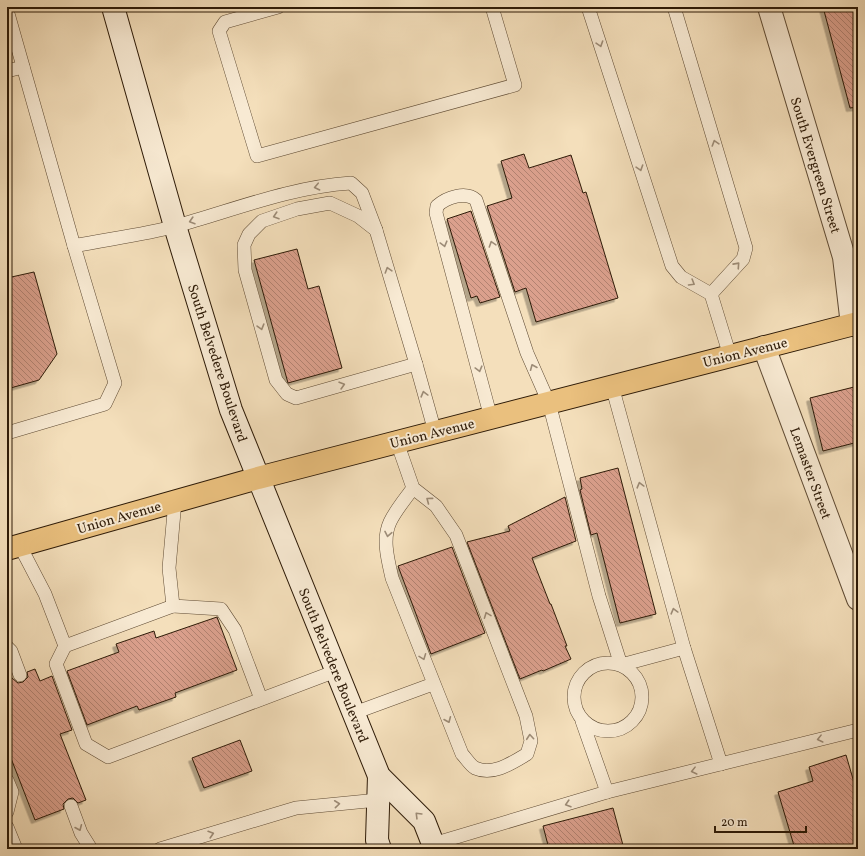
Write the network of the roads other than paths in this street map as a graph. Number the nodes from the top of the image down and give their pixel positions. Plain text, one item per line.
1 (113, 7) edge
2 (278, 7) edge
3 (492, 7) edge
4 (588, 7) edge
5 (674, 7) edge
6 (769, 7) edge
7 (7, 10) edge
8 (23, 67) junction
9 (7, 71) edge
10 (175, 226) junction
11 (376, 230) junction
12 (74, 246) junction
13 (711, 294) junction
14 (855, 324) edge
15 (764, 347) junction
16 (730, 356) junction
17 (416, 364) junction
18 (612, 386) junction
19 (549, 403) junction
20 (491, 418) junction
21 (435, 432) junction
22 (7, 433) edge
23 (397, 442) junction
24 (258, 478) junction
25 (413, 488) junction
26 (175, 501) junction
27 (13, 548) edge
28 (858, 599) edge
29 (174, 606) junction
30 (65, 646) junction
31 (7, 647) edge
32 (684, 648) junction
33 (621, 665) junction
34 (336, 671) junction
35 (20, 675) dead end
36 (433, 684) junction
37 (261, 699) junction
38 (354, 713) junction
39 (581, 720) junction
40 (858, 730) edge
41 (721, 764) junction
42 (379, 776) junction
43 (7, 780) edge
44 (607, 792) junction
45 (378, 800) junction
46 (71, 806) dead end
47 (7, 812) edge
48 (7, 827) edge
49 (434, 847) edge
50 (16, 849) edge
51 (91, 849) edge
52 (160, 849) edge
53 (380, 849) edge

1 - 10 street, South Belvedere Boulevard
2 - 3 lane
4 -> 13 lane
13 -> 5 lane
6 - 14 street, South Evergreen Street
7 - 8 lane
8 - 9 lane
8 - 12 lane
11 -> 10 lane
10 - 12 lane
10 - 24 street, South Belvedere Boulevard
17 -> 11 lane
11 -> 17 lane
12 - 22 lane
13 - 16 lane
14 - 15 main road, Union Avenue
15 - 16 main road, Union Avenue
15 - 28 street, Lemaster Street
16 - 18 main road, Union Avenue
21 -> 17 lane
18 - 19 main road, Union Avenue
32 -> 18 lane
19 - 20 main road, Union Avenue
19 -> 20 lane
19 - 33 lane
20 - 21 main road, Union Avenue
21 - 23 main road, Union Avenue
23 - 24 main road, Union Avenue
23 - 25 lane
24 - 26 main road, Union Avenue
24 - 34 street, South Belvedere Boulevard
25 -> 36 lane
36 -> 25 lane
26 - 27 main road, Union Avenue
26 - 29 lane
27 - 30 lane
29 - 30 lane
29 - 37 lane
30 - 37 lane
31 - 35 lane
32 - 33 lane
32 - 41 lane
33 - 39 lane
33 - 39 lane
34 - 37 lane
34 - 38 street, South Belvedere Boulevard
36 - 38 lane
38 - 42 street, South Belvedere Boulevard
39 - 44 lane
40 -> 41 lane
41 -> 44 lane
42 - 45 street, South Belvedere Boulevard
49 -> 42 street, South Belvedere Boulevard
43 - 47 lane
44 -> 49 lane
52 -> 45 lane
45 - 53 street, South Belvedere Boulevard
46 -> 51 lane
48 - 50 lane

